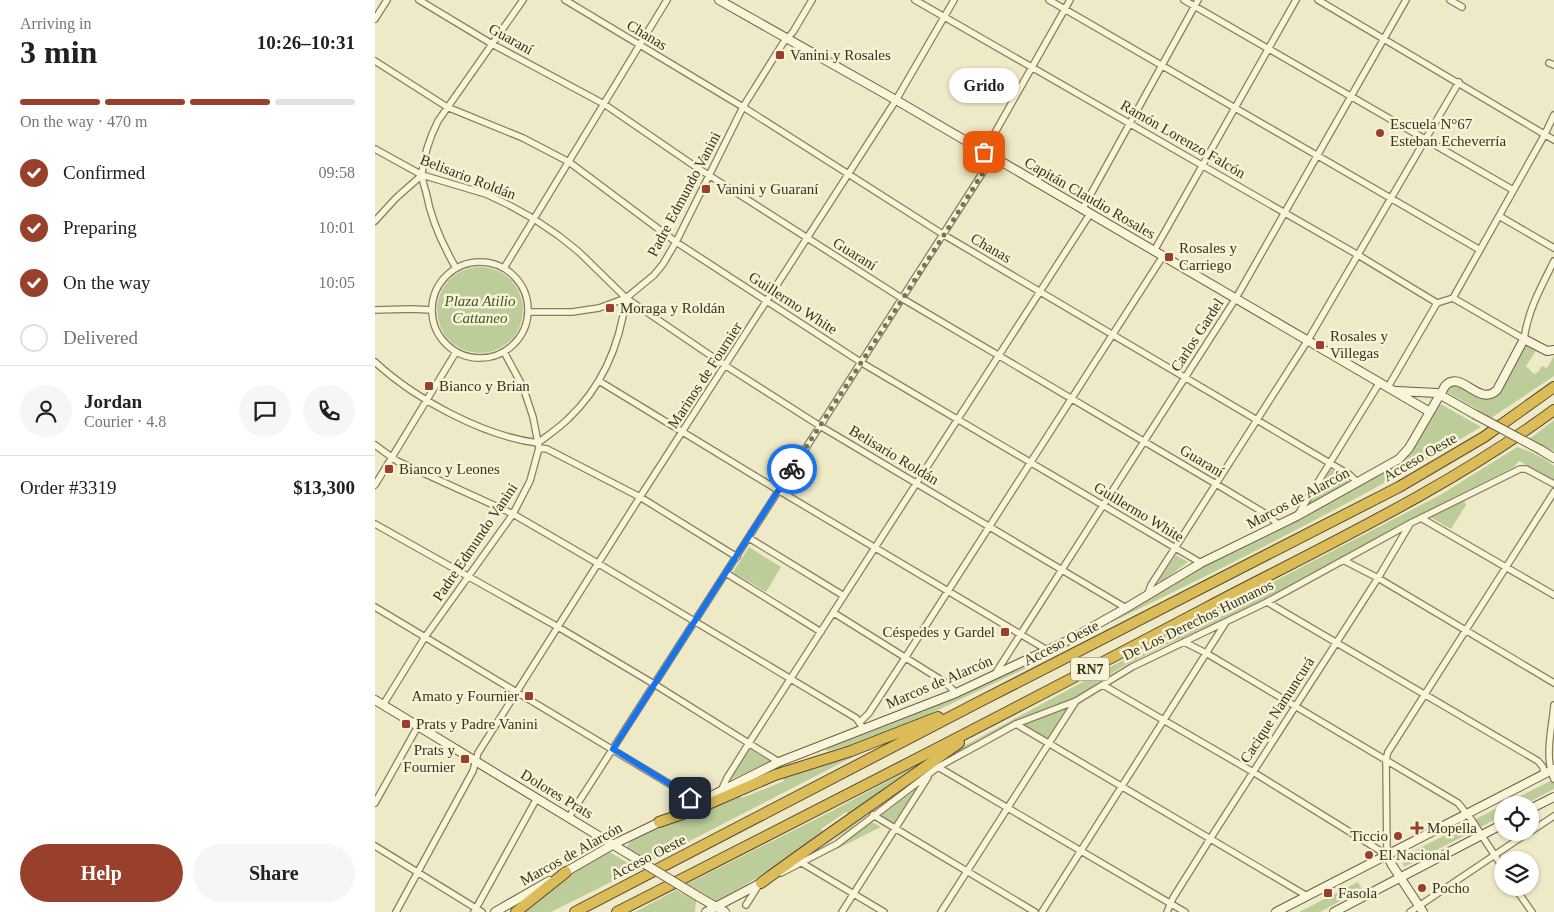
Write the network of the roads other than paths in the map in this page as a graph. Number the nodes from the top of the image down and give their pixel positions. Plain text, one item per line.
1 (387, 0) edge
2 (419, 0) edge
3 (523, 0) edge
4 (565, 0) edge
5 (667, 0) edge
6 (719, 0) edge
7 (812, 0) edge
8 (915, 0) edge
9 (953, 0) edge
10 (1049, 0) edge
11 (1070, 0) edge
12 (1185, 0) edge
13 (1296, 0) edge
14 (1318, 0) edge
15 (1406, 0) edge
16 (1450, 0) edge
17 (1197, 3) edge
18 (1462, 7) dead end
19 (1065, 9) junction
20 (944, 16) junction
21 (375, 19) edge
22 (787, 38) junction
23 (1385, 38) junction
24 (492, 44) junction
25 (640, 46) junction
26 (1268, 49) junction
27 (375, 61) edge
28 (1162, 65) junction
29 (1031, 68) junction
30 (1459, 82) junction
31 (1351, 96) junction
32 (896, 100) junction
33 (604, 104) junction
34 (447, 107) junction
35 (743, 107) junction
36 (1235, 108) junction
37 (1554, 115) edge
38 (1129, 124) junction
39 (1545, 134) junction
40 (1426, 139) junction
41 (1554, 140) edge
42 (375, 149) edge
43 (984, 152) junction
44 (1318, 155) junction
45 (992, 158) junction
46 (569, 162) junction
47 (1203, 166) junction
48 (710, 174) junction
49 (849, 174) junction
50 (422, 175) junction
51 (1513, 190) junction
52 (1391, 198) junction
53 (1082, 210) junction
54 (1090, 214) junction
55 (1285, 214) junction
56 (1499, 216) junction
57 (534, 219) junction
58 (375, 221) edge
59 (944, 235) junction
60 (808, 239) junction
61 (676, 242) junction
62 (1554, 248) edge
63 (1480, 250) junction
64 (1154, 251) junction
65 (1358, 255) junction
66 (1163, 256) junction
67 (1554, 261) edge
68 (456, 268) junction
69 (504, 268) junction
70 (1040, 292) junction
71 (626, 298) junction
72 (1236, 298) junction
73 (1453, 298) junction
74 (903, 299) junction
75 (767, 302) junction
76 (1437, 303) junction
77 (375, 310) edge
78 (432, 310) junction
79 (529, 312) junction
80 (1113, 334) junction
81 (1524, 339) junction
82 (1308, 340) junction
83 (1553, 350) edge
84 (456, 352) junction
85 (503, 352) junction
86 (998, 355) junction
87 (375, 362) edge
88 (862, 363) junction
89 (725, 366) junction
90 (1184, 378) junction
91 (599, 381) junction
92 (1380, 382) junction
93 (1554, 387) edge
94 (1391, 389) junction
95 (1439, 395) junction
96 (426, 399) junction
97 (1071, 399) junction
98 (1554, 410) edge
99 (1430, 412) junction
100 (958, 419) junction
101 (1257, 420) junction
102 (820, 426) junction
103 (683, 433) junction
104 (1143, 441) junction
105 (375, 445) edge
106 (538, 446) junction
107 (392, 458) junction
108 (1554, 458) edge
109 (1031, 461) junction
110 (1329, 463) junction
111 (1356, 482) junction
112 (916, 483) junction
113 (1216, 484) junction
114 (1554, 484) edge
115 (375, 485) edge
116 (778, 490) junction
117 (1554, 492) edge
118 (640, 498) junction
119 (1102, 504) junction
120 (513, 514) junction
121 (1297, 516) junction
122 (1421, 518) junction
123 (1411, 523) junction
124 (375, 524) edge
125 (1279, 525) junction
126 (989, 526) junction
127 (749, 538) junction
128 (874, 548) junction
129 (1175, 548) junction
130 (737, 557) junction
131 (1343, 560) junction
132 (1201, 563) junction
133 (599, 564) junction
134 (1507, 568) junction
135 (1062, 569) junction
136 (726, 573) junction
137 (469, 576) junction
138 (1378, 578) junction
139 (947, 591) junction
140 (1554, 595) edge
141 (844, 596) junction
142 (1147, 596) junction
143 (1267, 602) junction
144 (375, 607) edge
145 (1126, 608) junction
146 (834, 613) junction
147 (694, 621) junction
148 (1226, 622) junction
149 (558, 627) junction
150 (1466, 631) junction
151 (821, 632) junction
152 (1019, 634) junction
153 (425, 637) junction
154 (1184, 642) junction
155 (1336, 643) junction
156 (1047, 650) junction
157 (1206, 653) junction
158 (905, 658) junction
159 (995, 674) junction
160 (790, 679) junction
161 (1554, 683) edge
162 (655, 684) junction
163 (1103, 685) junction
164 (517, 691) junction
165 (956, 693) junction
166 (1424, 694) junction
167 (375, 700) edge
168 (1076, 701) junction
169 (975, 704) junction
170 (383, 705) junction
171 (1554, 705) edge
172 (1295, 706) junction
173 (1164, 720) junction
174 (987, 724) junction
175 (1016, 724) junction
176 (862, 725) junction
177 (418, 726) junction
178 (749, 743) junction
179 (1049, 744) junction
180 (613, 749) junction
181 (1549, 756) junction
182 (1386, 759) junction
183 (476, 761) junction
184 (1538, 761) junction
185 (779, 762) junction
186 (938, 768) junction
187 (1550, 771) edge
188 (1253, 772) junction
189 (930, 773) junction
190 (1554, 779) edge
191 (1121, 786) junction
192 (722, 790) junction
193 (1554, 797) edge
194 (537, 798) junction
195 (375, 802) edge
196 (693, 804) junction
197 (1539, 804) edge
198 (1008, 808) junction
199 (1467, 814) junction
200 (873, 815) junction
201 (1554, 816) edge
202 (569, 817) junction
203 (659, 822) junction
204 (1539, 826) edge
205 (1494, 827) edge
206 (895, 829) junction
207 (1479, 833) junction
208 (1210, 838) junction
209 (1516, 841) edge
210 (614, 844) junction
211 (375, 846) edge
212 (1080, 851) junction
213 (1502, 851) edge
214 (1387, 855) junction
215 (1494, 856) joint
216 (802, 863) junction
217 (418, 872) junction
218 (566, 872) junction
219 (967, 872) junction
220 (1401, 879) junction
221 (760, 884) junction
222 (854, 894) junction
223 (1307, 896) junction
224 (1521, 896) edge
225 (1170, 903) junction
226 (746, 905) dead end
227 (716, 906) junction
228 (1421, 909) edge
229 (477, 911) edge
230 (395, 912) edge
231 (495, 912) edge
232 (516, 912) edge
233 (575, 912) edge
234 (617, 912) edge
235 (706, 912) edge
236 (725, 912) edge
237 (842, 912) edge
238 (884, 912) edge
239 (941, 912) edge
240 (1035, 912) edge
241 (1042, 912) edge
242 (1167, 912) edge
243 (1185, 912) edge
244 (1276, 912) edge
245 (1334, 912) edge
246 (1410, 912) edge
247 (1532, 912) edge

1 - 21 street
2 - 24 street, Guaraní
3 - 24 street
4 - 25 street, Chanas
5 - 25 street
6 - 22 street, Capitán Claudio Rosales
7 - 22 street, Padre Edmundo Vanini
8 - 20 street, Ramón Lorenzo Falcón
9 - 20 street, Marinos de Fournier
10 - 19 street
11 - 19 street
12 - 17 street
13 - 26 street
14 - 23 street
15 - 23 street, Carlos Gardel
16 - 18 street
17 - 26 street
17 - 28 street
19 - 28 street
19 - 29 street
20 - 29 street, Ramón Lorenzo Falcón
20 - 32 street, Marinos de Fournier
22 - 32 street, Capitán Claudio Rosales
22 - 35 street, Padre Edmundo Vanini
23 - 30 street
23 - 31 street, Carlos Gardel
24 - 33 street, Guaraní
24 - 34 street
25 - 33 street
25 - 35 street, Chanas
26 - 31 street
26 - 36 street
27 - 34 street, Guillermo White
28 - 36 street
28 - 38 street
29 - 38 street, Ramón Lorenzo Falcón
29 - 43 street
30 - 39 street
30 - 40 street
31 - 40 street
31 - 44 street, Carlos Gardel
32 - 43 street, Capitán Claudio Rosales
32 - 49 street, Marinos de Fournier
33 - 46 street
33 - 48 street, Guaraní
34 - 46 street, Guillermo White
34 - 50 street
35 - 48 street, Padre Edmundo Vanini
35 - 49 street, Chanas
36 - 44 street
36 - 47 street
37 - 39 street
38 - 47 street, Ramón Lorenzo Falcón
38 - 53 street
39 - 41 street
39 - 51 street
40 - 51 street
40 - 52 street
42 - 50 street, Belisario Roldán
43 - 45 street, Capitán Claudio Rosales
44 - 52 street
44 - 55 street, Carlos Gardel
45 - 53 street, Capitán Claudio Rosales
45 - 59 street
46 - 57 street
46 - 61 street, Guillermo White
47 - 55 street, Ramón Lorenzo Falcón
47 - 64 street
48 - 60 street, Guaraní
48 - 61 street, Padre Edmundo Vanini
49 - 59 street, Chanas
49 - 60 street, Marinos de Fournier
50 - 57 street, Belisario Roldán
50 - 58 street
50 - 68 street
51 - 56 street
52 - 63 street
52 - 65 street
53 - 54 street, Capitán Claudio Rosales
54 - 64 street, Capitán Claudio Rosales
54 - 70 street
55 - 65 street, Ramón Lorenzo Falcón
55 - 72 street, Carlos Gardel
56 - 62 street
56 - 63 street
57 - 69 street
57 - 71 street, Belisario Roldán
59 - 70 street, Chanas
59 - 74 street
60 - 74 street, Guaraní
60 - 75 street, Marinos de Fournier
61 - 71 street, Padre Edmundo Vanini
61 - 75 street, Guillermo White
63 - 73 street
64 - 66 street, Capitán Claudio Rosales
65 - 76 street, Ramón Lorenzo Falcón
65 - 82 street
66 - 72 street, Capitán Claudio Rosales
66 - 80 street
67 - 81 street
68 - 69 street
68 - 78 street
69 - 79 street
70 - 80 street, Chanas
70 - 86 street
71 - 79 street
71 - 89 street, Belisario Roldán
71 - 91 street
72 - 82 street, Capitán Claudio Rosales
72 - 90 street, Carlos Gardel
73 - 76 street
73 - 81 street
74 - 86 street, Guaraní
74 - 88 street
75 - 88 street, Guillermo White
75 - 89 street, Marinos de Fournier
76 - 94 street
77 - 78 street
78 - 84 street
79 - 85 street
80 - 90 street, Chanas
80 - 97 street
81 - 83 street
81 - 95 street, Marcos de Alarcón
82 - 92 street, Capitán Claudio Rosales
82 - 101 street
84 - 85 street
84 - 96 street
85 - 106 street
86 - 97 street, Guaraní
86 - 100 street
87 - 96 street
88 - 100 street, Guillermo White
88 - 102 street
89 - 102 street, Belisario Roldán
89 - 103 street, Marinos de Fournier
90 - 101 street, Chanas
90 - 104 street, Carlos Gardel
91 - 103 street
91 - 106 street
92 - 94 street, Capitán Claudio Rosales
92 - 110 street
93 - 169 highway, Acceso Oeste / RN7
94 - 95 street
94 - 99 street, Capitán Claudio Rosales
95 - 99 street, Marcos de Alarcón
95 - 108 street, bridge
96 - 106 street
96 - 107 street
97 - 104 street, Guaraní
97 - 109 street
98 - 174 highway, RN7
99 - 111 street, Marcos de Alarcón
100 - 109 street, Guillermo White
100 - 112 street
101 - 110 street, Chanas
101 - 113 street
102 - 112 street, Belisario Roldán
102 - 116 street
103 - 116 street
103 - 118 street, Marinos de Fournier
104 - 113 street, Guaraní
104 - 119 street, Carlos Gardel
105 - 107 street
106 - 118 street
106 - 120 street, Padre Edmundo Vanini
107 - 115 street
107 - 120 street
109 - 119 street, Guillermo White
109 - 126 street
110 - 111 street, Chanas
110 - 121 street
111 - 121 street, Marcos de Alarcón
112 - 126 street, Belisario Roldán
112 - 128 street
113 - 125 street, Guaraní
113 - 129 street
114 - 122 street, De Los Derechos Humanos
116 - 127 street
116 - 128 street
117 - 134 street
118 - 130 street
118 - 133 street, Marinos de Fournier
119 - 129 street, Guillermo White
119 - 135 street, Carlos Gardel
120 - 133 street
120 - 137 street, Padre Edmundo Vanini
121 - 125 street, Marcos de Alarcón
122 - 123 street, De Los Derechos Humanos
122 - 134 street
123 - 131 street, De Los Derechos Humanos
123 - 138 street, Cacique Namuncurá
124 - 137 street
125 - 132 street, Marcos de Alarcón
126 - 135 street, Belisario Roldán
126 - 139 street
127 - 130 street
127 - 141 street
128 - 139 street
128 - 141 street
129 - 132 street, Guillermo White
129 - 142 street
130 - 136 street
131 - 138 street
131 - 143 street, De Los Derechos Humanos
132 - 142 street, Marcos de Alarcón
133 - 147 street
133 - 149 street, Marinos de Fournier
134 - 140 street
134 - 150 street
135 - 145 street, Belisario Roldán
135 - 152 street, Carlos Gardel
136 - 147 street
136 - 151 street
137 - 149 street
137 - 153 street, Padre Edmundo Vanini
138 - 150 street
138 - 155 street, Cacique Namuncurá
139 - 152 street
139 - 158 street
141 - 146 street
142 - 145 street, Marcos de Alarcón
143 - 148 street, De Los Derechos Humanos
143 - 155 street
144 - 153 street
145 - 156 street, Marcos de Alarcón
146 - 151 street
146 - 158 street
147 - 160 street
147 - 162 street
148 - 154 street, De Los Derechos Humanos
148 - 157 street
149 - 162 street
149 - 164 street, Marinos de Fournier
150 - 161 street
150 - 166 street
151 - 160 street
152 - 156 street
152 - 159 street, Carlos Gardel
153 - 164 street
153 - 170 street, Padre Edmundo Vanini
154 - 157 street
154 - 163 street, De Los Derechos Humanos
155 - 166 street
155 - 172 street, Cacique Namuncurá
156 - 159 street, Marcos de Alarcón
157 - 172 street
157 - 173 street
158 - 165 street
158 - 176 street
159 - 165 street, Marcos de Alarcón
160 - 176 street
160 - 178 street
162 - 178 street
162 - 180 street
163 - 168 street, De Los Derechos Humanos
163 - 173 street
164 - 180 street
164 - 183 street, Marinos de Fournier
165 - 176 street, Marcos de Alarcón
166 - 182 street
166 - 184 street
167 - 170 street, Dolores Prats
168 - 175 street, De Los Derechos Humanos
168 - 179 street
169 - 203 highway
169 - 233 highway, Acceso Oeste / RN7
170 - 177 street, Dolores Prats
171 - 181 street
172 - 182 street
172 - 188 street, Cacique Namuncurá
173 - 188 street
173 - 191 street
174 - 221 highway
174 - 234 highway, RN7
175 - 179 street
175 - 186 street, De Los Derechos Humanos
176 - 185 street, Marcos de Alarcón
177 - 183 street, Dolores Prats
177 - 195 street
178 - 185 street
178 - 192 street
179 - 191 street
179 - 198 street
180 - 196 street
180 - 202 street
181 - 184 street
181 - 187 street
182 - 199 street
182 - 214 street
183 - 194 street, Dolores Prats
183 - 217 street, Marinos de Fournier
184 - 187 street
185 - 192 street, Marcos de Alarcón
186 - 189 street, De Los Derechos Humanos
186 - 198 street
187 - 190 street
187 - 199 street
188 - 208 street, Cacique Namuncurá
188 - 214 street
189 - 200 street, De Los Derechos Humanos
189 - 206 street
191 - 208 street
191 - 212 street
192 - 196 street, Marcos de Alarcón
193 - 197 street
194 - 202 street, Dolores Prats
194 - 229 street
196 - 203 street, Marcos de Alarcón
198 - 212 street
198 - 219 street
199 - 207 street
199 - 214 street
200 - 206 street
200 - 216 street, De Los Derechos Humanos
201 - 204 street
202 - 210 street, Dolores Prats
203 - 210 street, Marcos de Alarcón
205 - 207 street
206 - 219 street
206 - 222 street
207 - 215 street
207 - 220 street
208 - 223 street
208 - 225 street, Cacique Namuncurá
209 - 213 street
210 - 218 street, Marcos de Alarcón
210 - 227 street, Dolores Prats, bridge
211 - 217 street
212 - 225 street
212 - 241 street
214 - 220 street
214 - 223 street
215 - 228 street
216 - 221 street, De Los Derechos Humanos
216 - 222 street
217 - 229 street
217 - 230 street, Marinos de Fournier
218 - 231 street, Marcos de Alarcón
218 - 232 highway
219 - 239 street
219 - 240 street
220 - 228 street
220 - 245 street
221 - 226 street
221 - 227 street, De Los Derechos Humanos
222 - 237 street
222 - 238 street
223 - 244 street
224 - 247 street
225 - 242 street, Cacique Namuncurá
225 - 243 street
227 - 235 street, De Los Derechos Humanos
227 - 236 street, Dolores Prats
228 - 246 street

